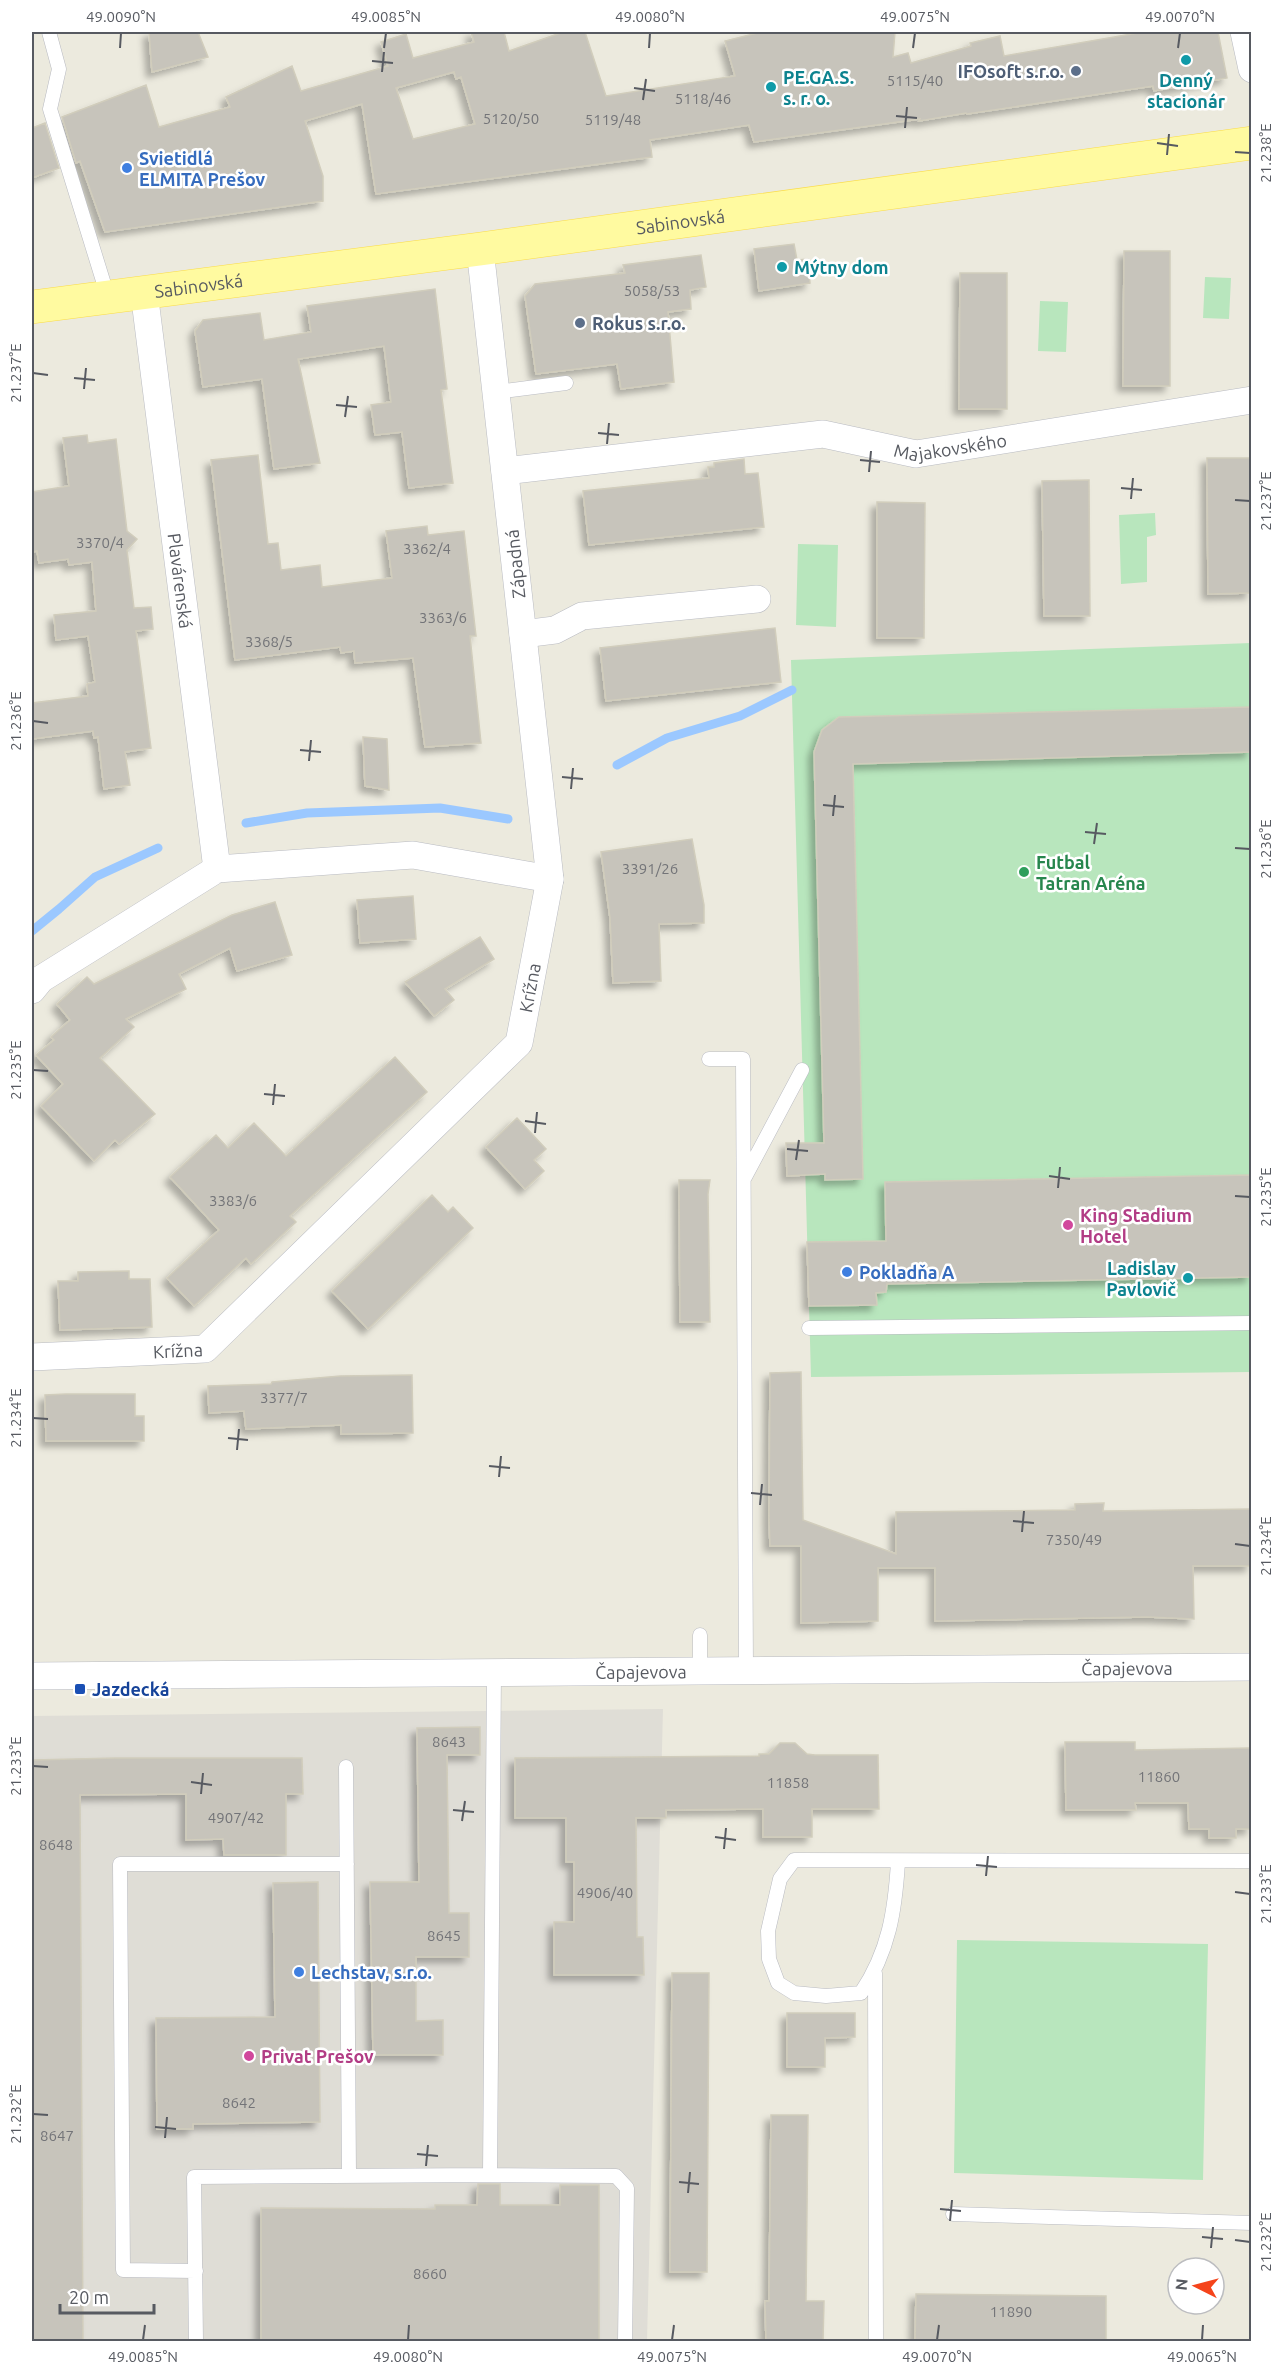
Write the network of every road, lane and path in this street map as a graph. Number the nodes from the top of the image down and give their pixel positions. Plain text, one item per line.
1 (49, 32) edge
2 (1244, 32) edge
3 (1251, 69) edge
4 (1251, 143) edge
5 (480, 249) junction
6 (144, 292) junction
7 (108, 297) junction
8 (32, 307) edge
9 (566, 383) dead end
10 (496, 392) junction
11 (1251, 400) edge
12 (505, 471) junction
13 (757, 599) dead end
14 (523, 634) junction
15 (217, 869) junction
16 (550, 879) junction
17 (42, 972) edge
18 (32, 990) edge
19 (709, 1059) dead end
20 (802, 1070) dead end
21 (744, 1181) junction
22 (1251, 1323) edge
23 (809, 1328) dead end
24 (32, 1358) edge
25 (700, 1635) dead end
26 (1251, 1667) edge
27 (746, 1670) junction
28 (700, 1671) junction
29 (494, 1672) junction
30 (32, 1676) edge
31 (346, 1767) dead end
32 (1251, 1861) edge
33 (898, 1862) junction
34 (347, 1864) junction
35 (875, 1973) junction
36 (490, 2175) junction
37 (349, 2176) junction
38 (953, 2214) dead end
39 (1251, 2223) edge
40 (196, 2271) junction
41 (196, 2342) edge
42 (625, 2342) edge
43 (876, 2342) edge

1 - 7 lane
2 - 3 street
4 - 5 main road, Sabinovská
5 - 6 main road, Sabinovská
5 - 10 street, Západná
6 - 7 main road, Sabinovská
6 - 15 street, Plavárenská
7 - 8 main road, Sabinovská
9 - 10 lane
10 - 12 street, Západná
11 - 12 street, Majakovského
12 - 14 street, Západná
13 - 14 street
14 - 16 street, Západná
15 - 16 street
15 - 17 street
16 - 24 street, Krížna
17 - 18 street
19 - 21 lane
20 - 21 lane
21 - 27 lane
22 - 23 lane
25 - 28 lane
26 - 27 street, Čapajevova
27 - 28 street, Čapajevova
28 - 29 street, Čapajevova
29 - 30 street, Čapajevova
29 - 36 lane
31 - 34 lane
32 - 33 lane
33 - 35 lane
33 - 35 lane
34 - 37 lane
34 - 40 lane
35 - 43 lane
36 - 37 lane
36 - 42 lane
37 - 40 lane
38 - 39 lane
40 - 41 lane

